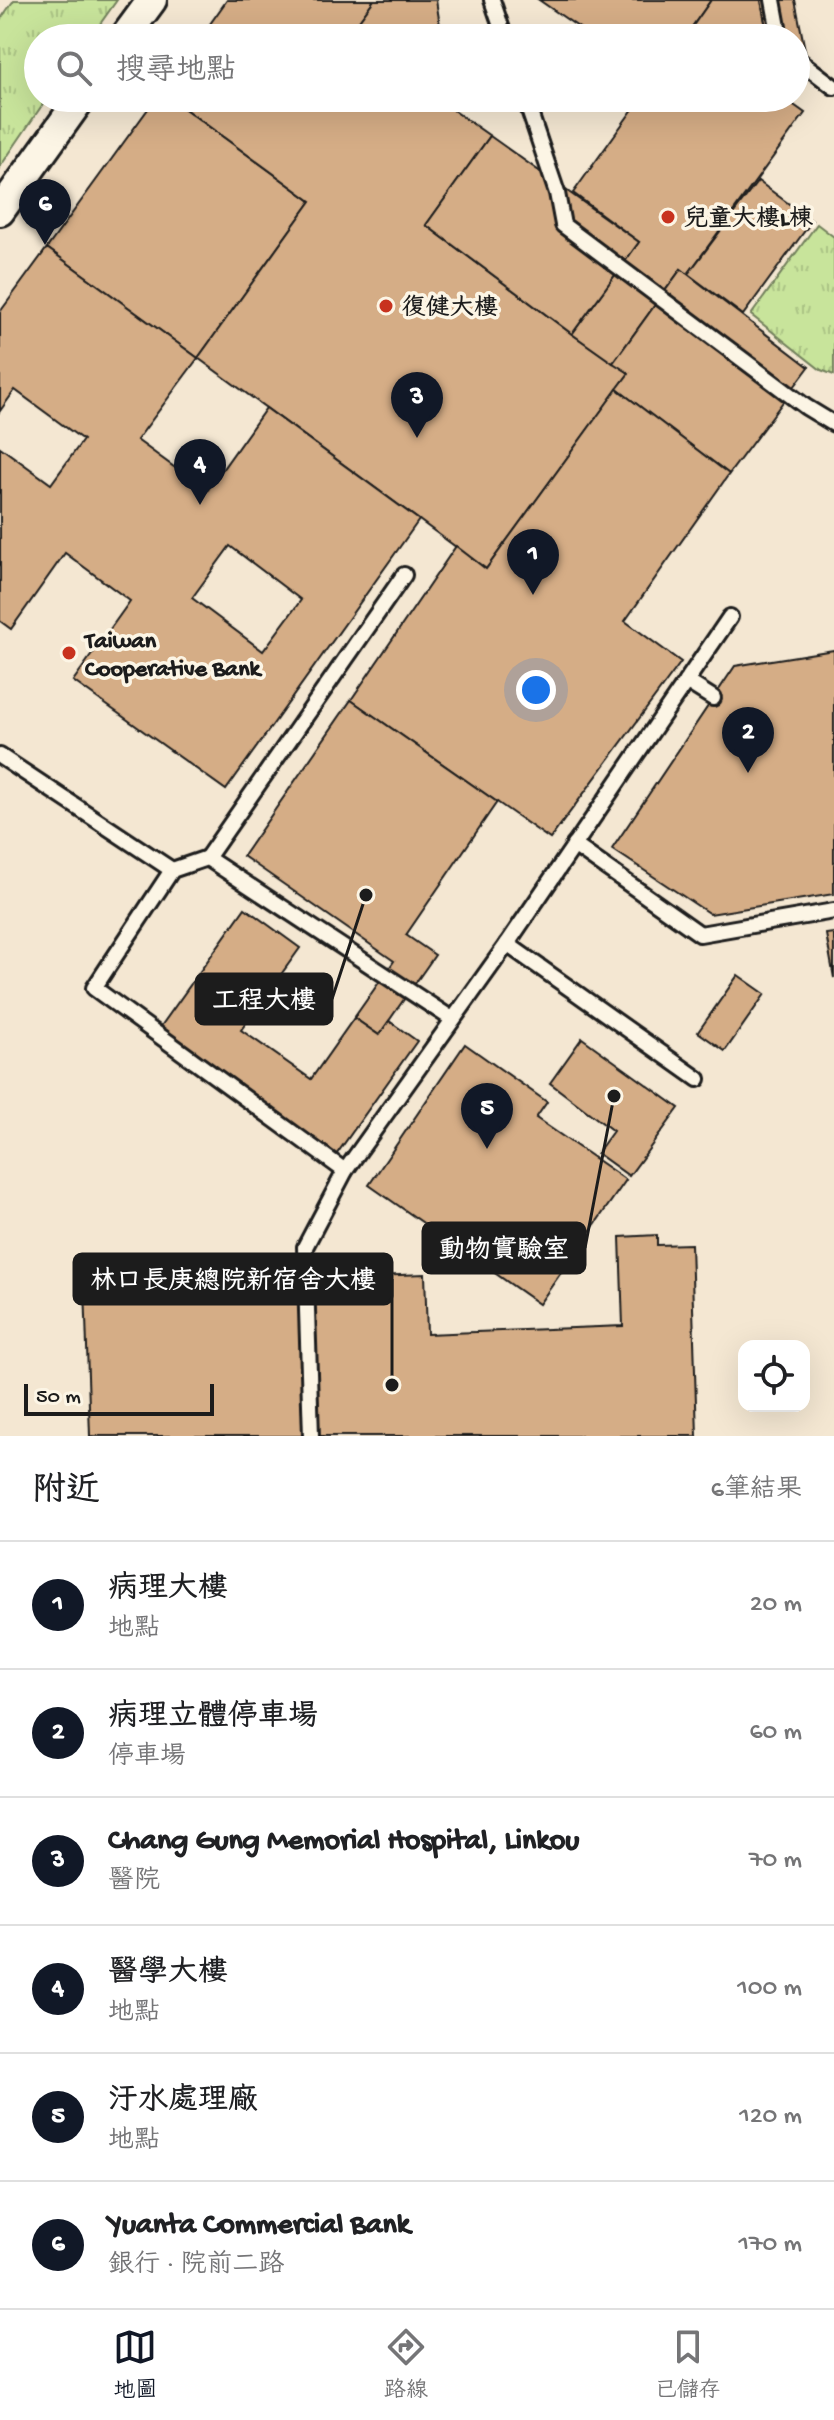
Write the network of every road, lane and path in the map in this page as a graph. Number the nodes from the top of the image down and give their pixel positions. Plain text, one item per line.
1 (152, 0) edge
2 (492, 0) edge
3 (773, 0) edge
4 (134, 24) edge
5 (500, 24) edge
6 (777, 24) edge
7 (810, 69) edge
8 (834, 87) edge
9 (71, 112) edge
10 (530, 112) edge
11 (0, 211) edge
12 (834, 424) edge
13 (404, 575) dead end
14 (730, 617) dead end
15 (686, 681) junction
16 (713, 698) dead end
17 (0, 756) edge
18 (574, 845) junction
19 (207, 858) junction
20 (172, 870) junction
21 (834, 911) edge
22 (507, 944) junction
23 (452, 1019) junction
24 (698, 1079) dead end
25 (345, 1171) junction
26 (311, 1436) edge

1 - 4 street
2 - 5 lane
3 - 6 lane
7 - 8 lane
9 - 11 street
10 - 12 lane
13 - 19 lane
14 - 15 lane
15 - 16 lane
15 - 18 lane
17 - 20 lane
18 - 21 lane
18 - 22 lane
19 - 20 lane
19 - 23 lane
20 - 25 lane
22 - 23 lane
22 - 24 lane
23 - 25 lane
25 - 26 lane

